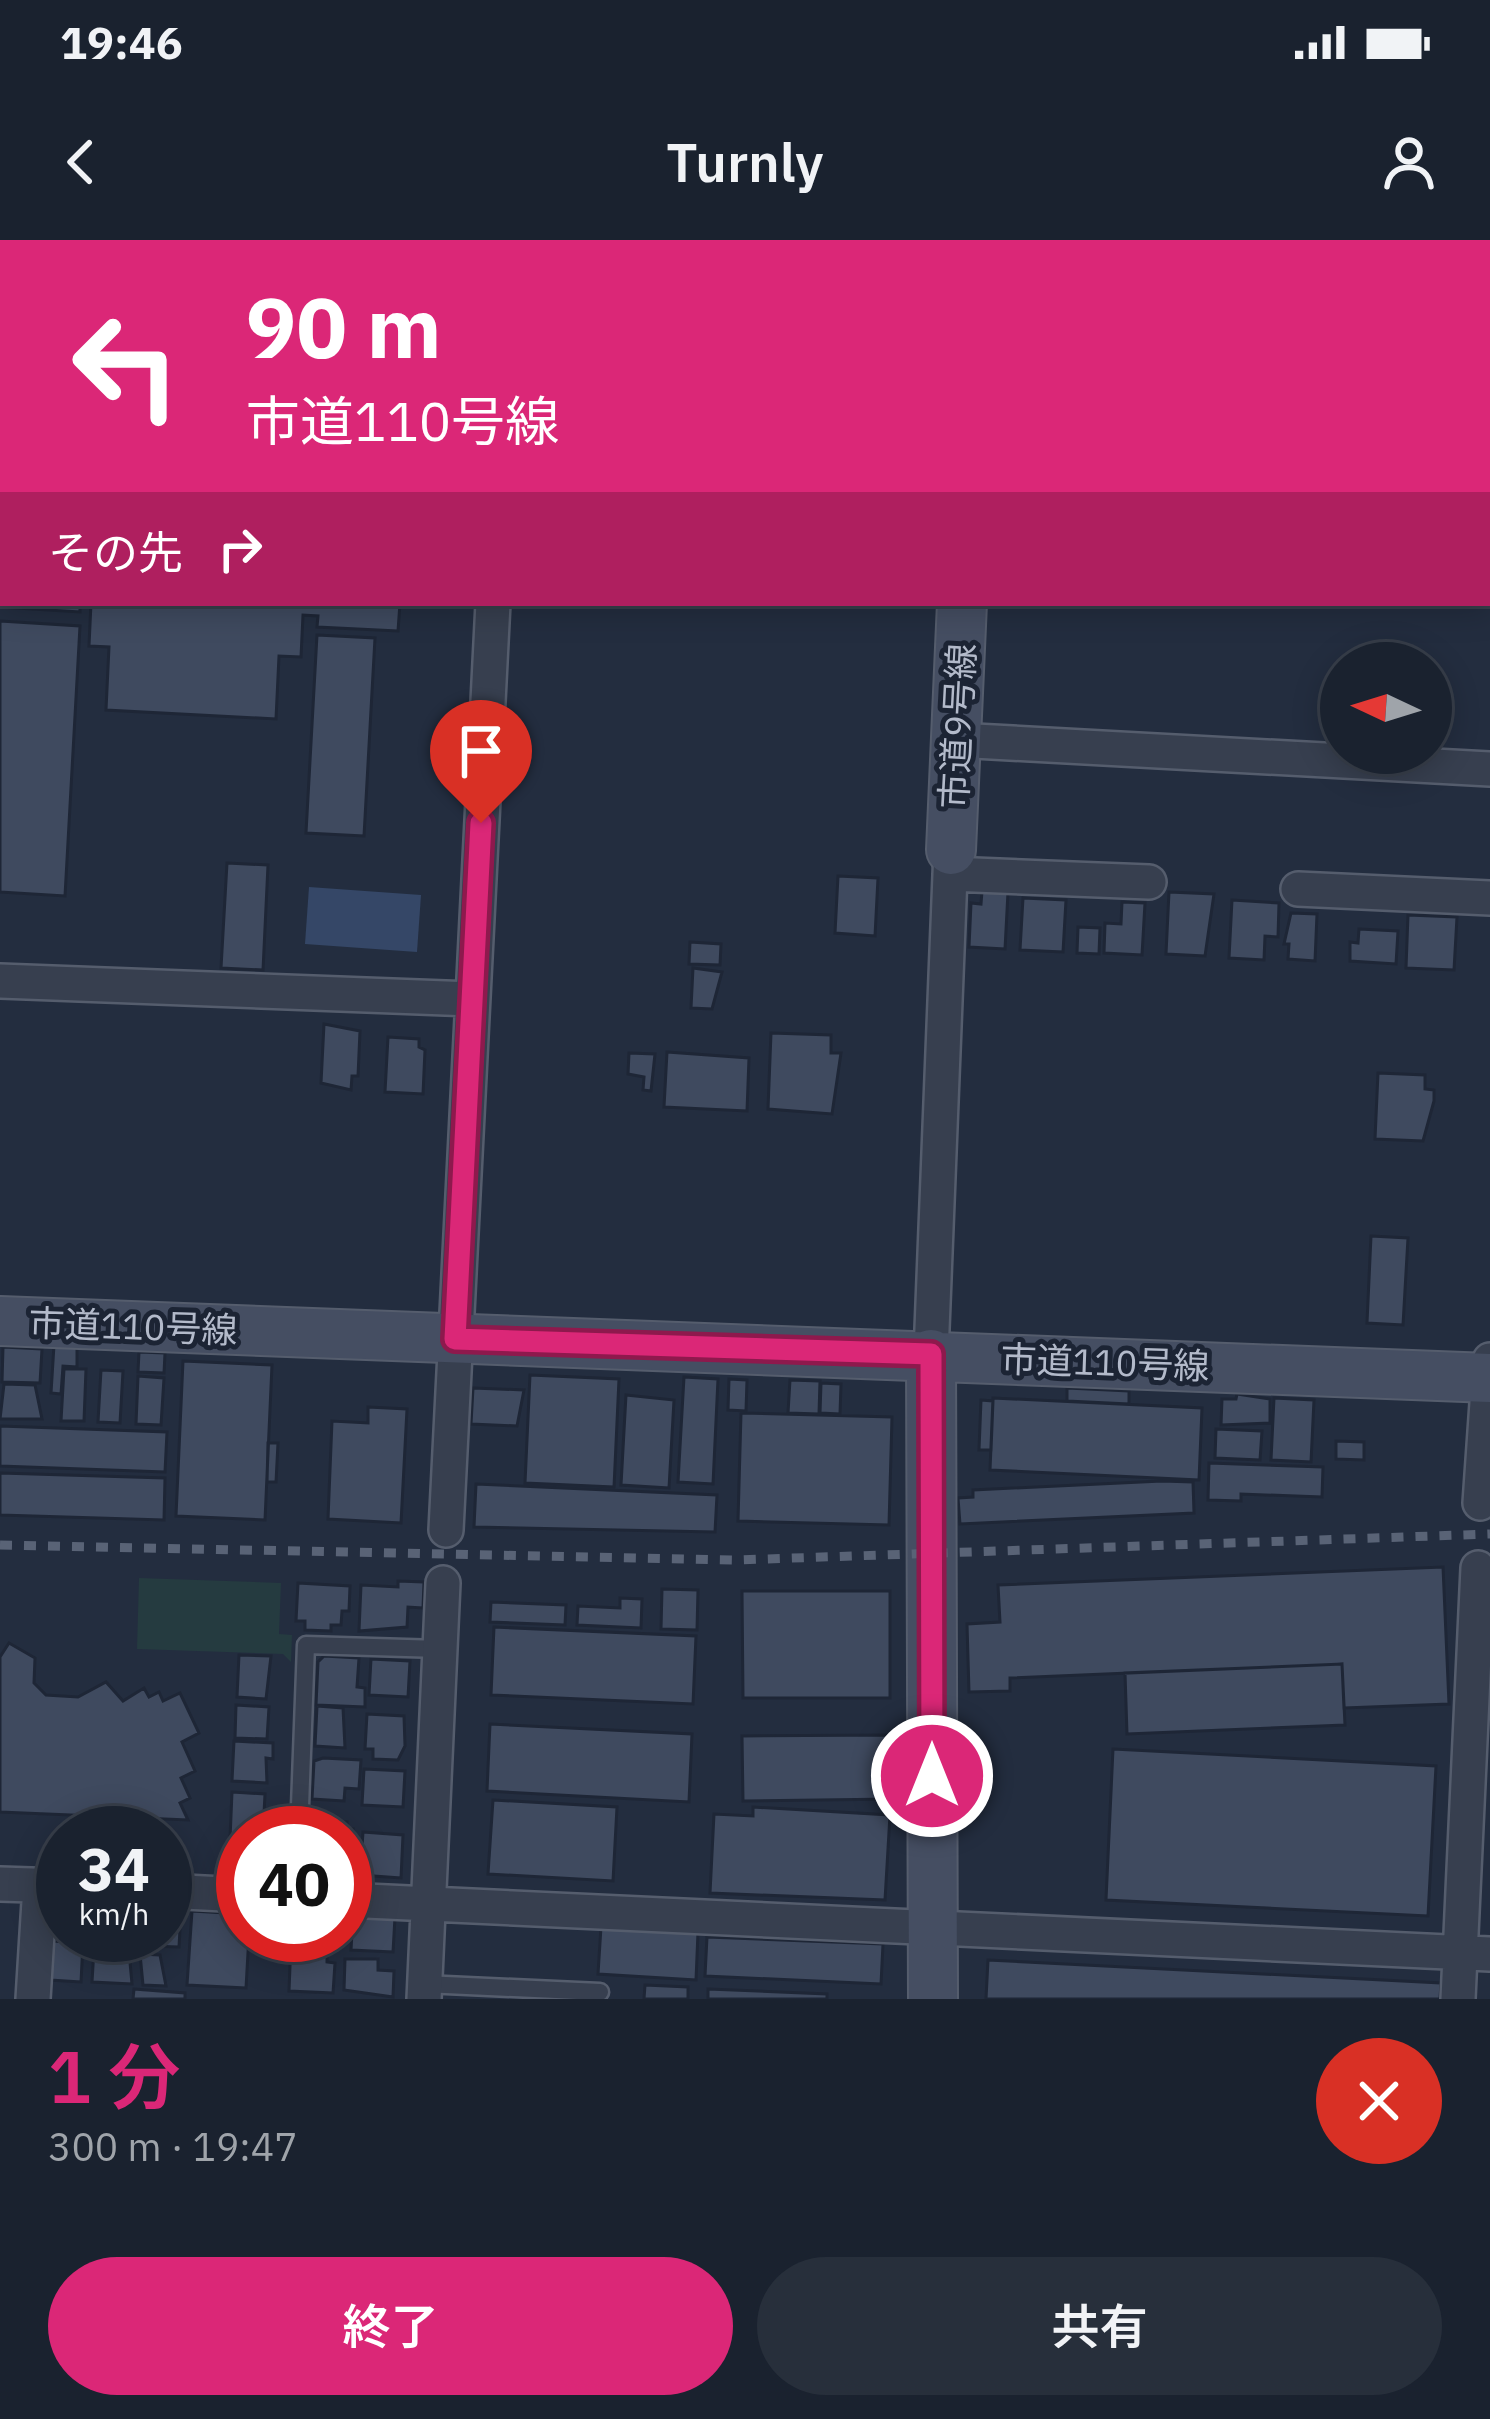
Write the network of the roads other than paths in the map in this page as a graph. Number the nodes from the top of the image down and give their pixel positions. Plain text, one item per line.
1 (494, 606) edge
2 (962, 606) edge
3 (956, 740) junction
4 (1490, 769) edge
5 (951, 862) junction
6 (1149, 882) dead end
7 (1298, 889) dead end
8 (1490, 898) edge
9 (0, 981) edge
10 (472, 999) junction
11 (0, 1321) edge
12 (455, 1339) junction
13 (931, 1354) junction
14 (1490, 1358) edge
15 (1490, 1378) edge
16 (1480, 1503) dead end
17 (446, 1530) dead end
18 (1478, 1568) dead end
19 (443, 1583) dead end
20 (440, 1649) junction
21 (300, 1806) edge
22 (0, 1884) edge
23 (36, 1885) edge
24 (372, 1901) edge
25 (429, 1904) junction
26 (932, 1931) junction
27 (1475, 1954) edge
28 (40, 1962) edge
29 (424, 1992) edge
30 (600, 1992) dead end
31 (34, 1999) edge
32 (932, 1999) edge
33 (1458, 1999) edge

1 - 10 street
2 - 3 street, 市道9号線
3 - 4 street
3 - 5 street, 市道9号線
5 - 6 street
5 - 13 street
7 - 8 street
9 - 10 street
10 - 12 street
11 - 12 street, 市道110号線
12 - 13 street, 市道110号線
12 - 17 street
13 - 15 street, 市道110号線
13 - 26 street
14 - 15 street
15 - 16 street
18 - 27 street
19 - 20 street
20 - 21 lane
20 - 25 street
22 - 23 street
24 - 25 street
25 - 26 street
25 - 29 street
26 - 27 street
26 - 32 street
27 - 33 street
28 - 31 street
29 - 30 lane

